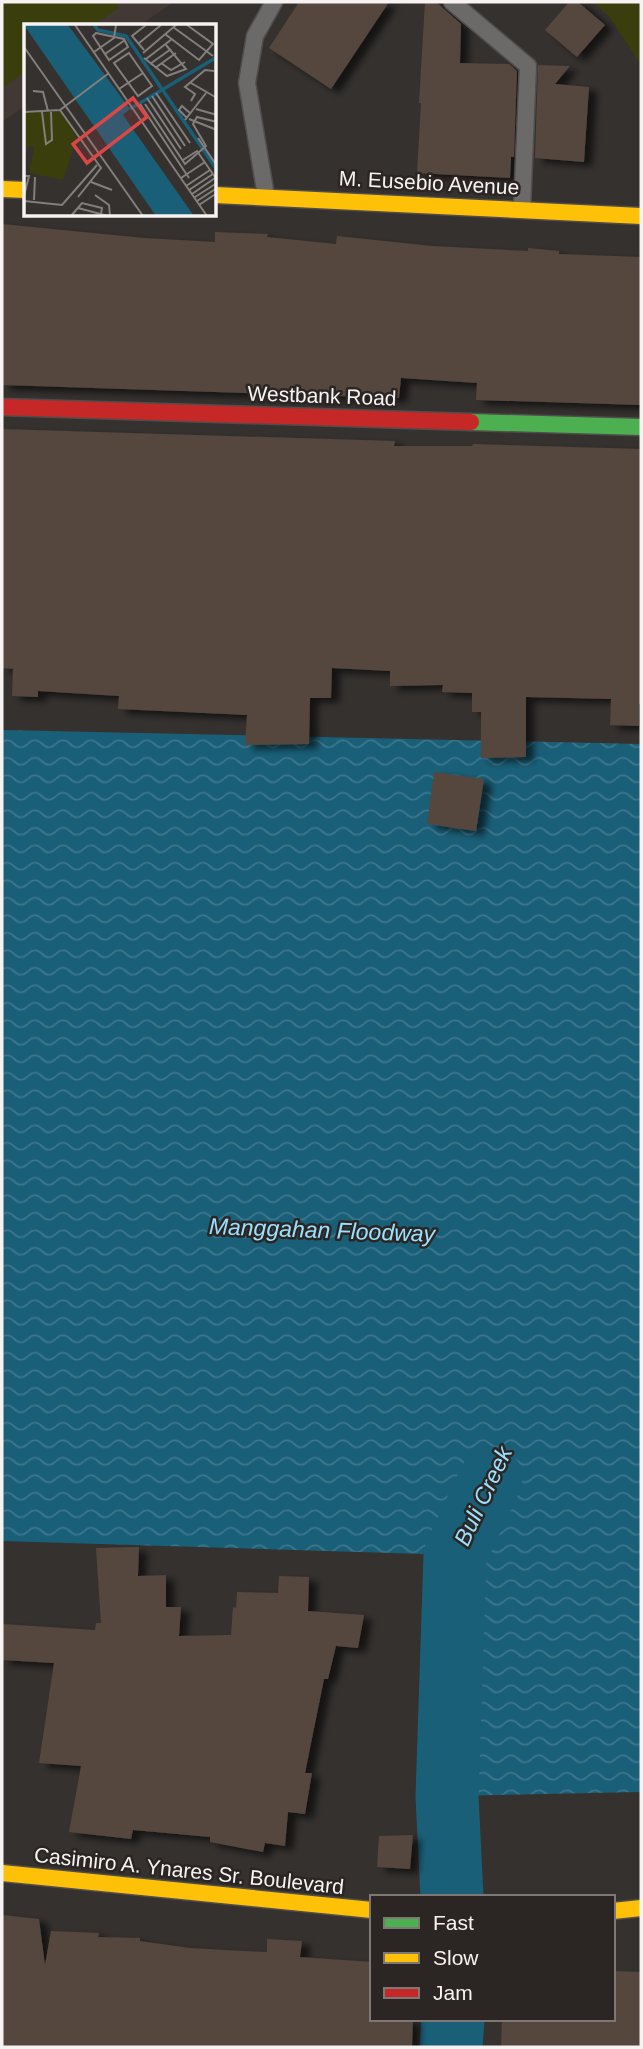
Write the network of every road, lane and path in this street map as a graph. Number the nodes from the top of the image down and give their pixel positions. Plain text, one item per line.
1 (274, 2) edge
2 (452, 2) edge
3 (2, 189) edge
4 (24, 190) edge
5 (217, 195) edge
6 (266, 196) junction
7 (522, 209) junction
8 (641, 216) edge
9 (2, 407) edge
10 (641, 428) edge
11 (2, 1873) edge
12 (641, 1908) edge
13 (370, 1910) edge
14 (615, 1911) edge

1 - 6 lane
2 - 7 lane
3 - 4 street
5 - 6 street, M. Eusebio Avenue
6 - 7 street, M. Eusebio Avenue
7 - 8 street, M. Eusebio Avenue
9 - 10 street, Westbank Road
11 - 13 street, Casimiro A. Ynares Sr. Boulevard
12 - 14 street

